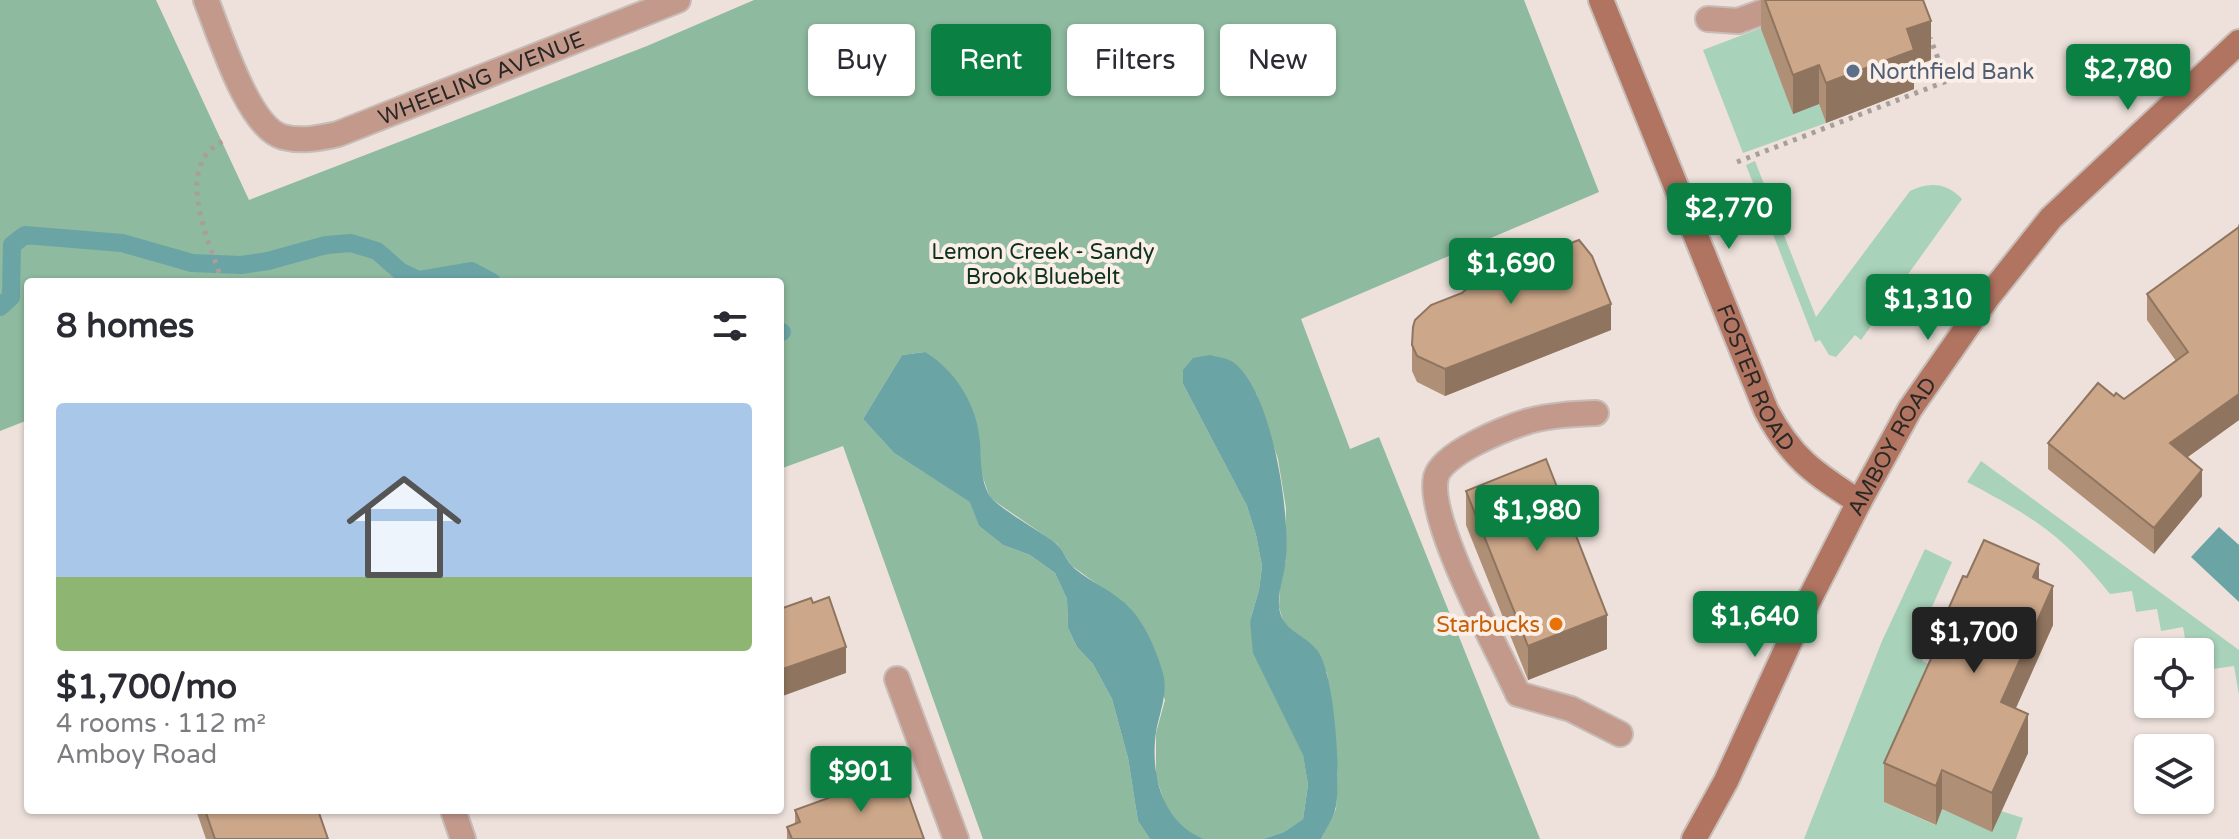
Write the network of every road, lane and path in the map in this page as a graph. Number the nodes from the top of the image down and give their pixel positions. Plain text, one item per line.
1 (206, 0) edge
2 (678, 0) edge
3 (1601, 0) edge
4 (1796, 0) edge
5 (1708, 19) dead end
6 (1926, 27) edge
7 (2239, 42) edge
8 (226, 140) dead end
9 (1737, 162) dead end
10 (221, 278) edge
11 (1596, 413) dead end
12 (1859, 502) junction
13 (897, 679) dead end
14 (1620, 734) dead end
15 (454, 814) edge
16 (463, 839) edge
17 (956, 839) edge
18 (1694, 839) edge

1 - 2 street, WHEELING AVENUE
3 - 12 main road, FOSTER ROAD
4 - 5 street
6 - 9 path
7 - 12 main road, AMBOY ROAD
8 - 10 path
11 - 14 street
12 - 18 main road, AMBOY ROAD
13 - 17 street
15 - 16 street

